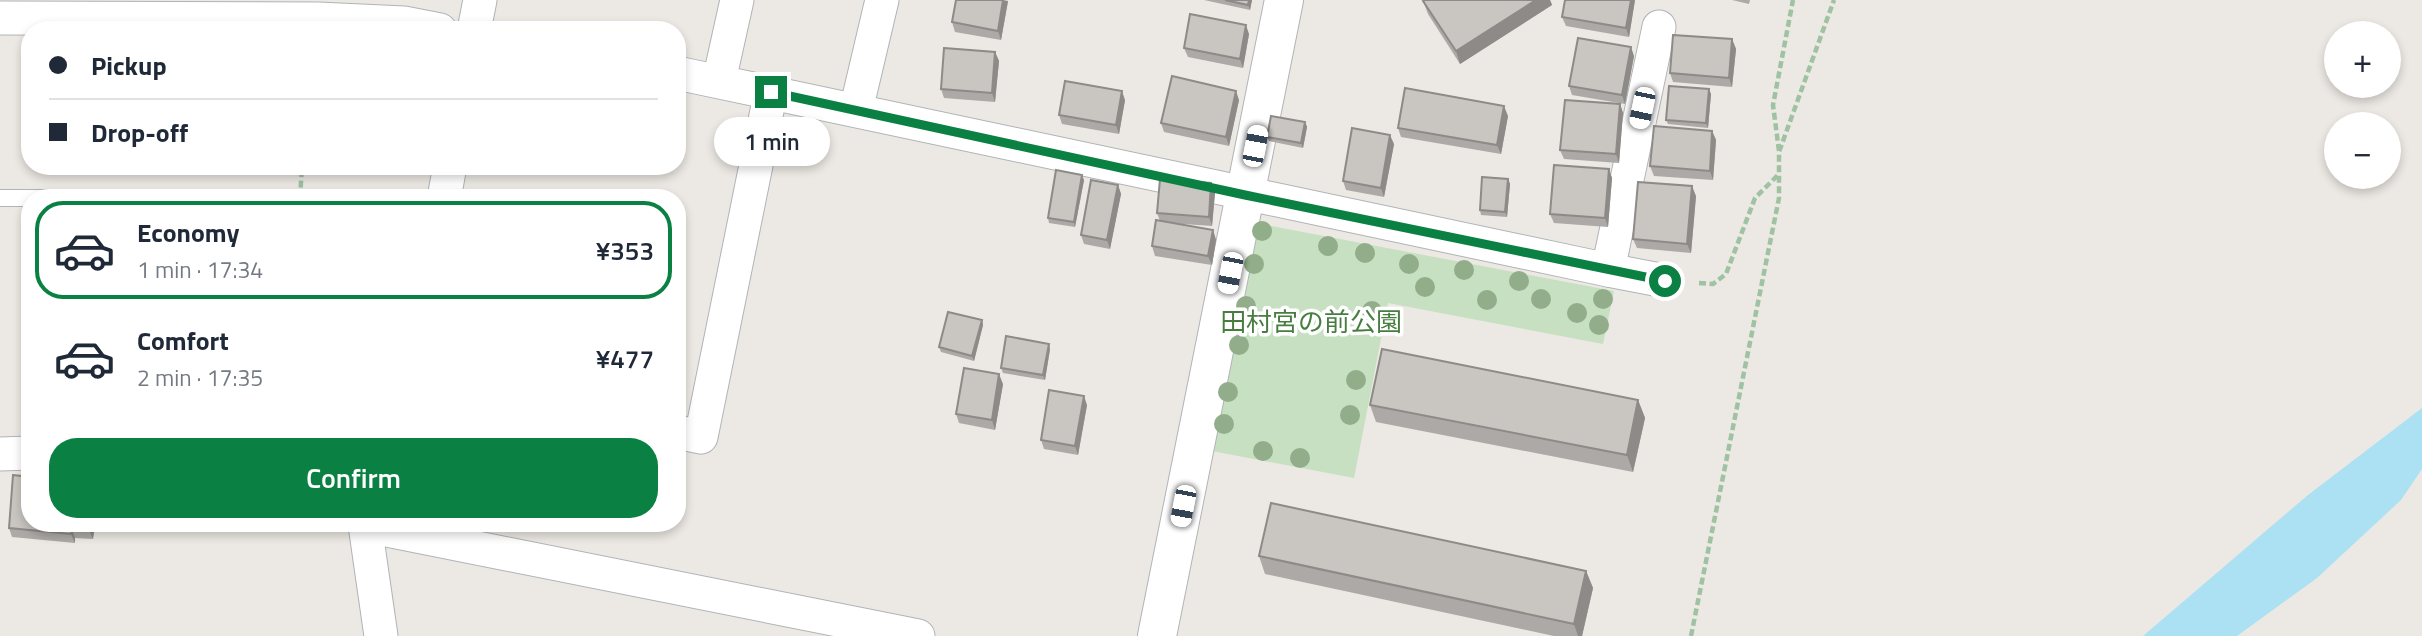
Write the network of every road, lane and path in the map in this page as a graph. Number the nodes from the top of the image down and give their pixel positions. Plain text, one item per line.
1 (481, 0) edge
2 (737, 0) edge
3 (882, 0) edge
4 (1284, 0) edge
5 (1793, 0) edge
6 (1834, 0) edge
7 (0, 18) edge
8 (361, 21) edge
9 (476, 21) edge
10 (1659, 27) dead end
11 (686, 75) edge
12 (719, 81) junction
13 (771, 92) junction
14 (856, 110) junction
15 (1779, 152) junction
16 (1779, 174) junction
17 (1245, 195) junction
18 (0, 198) edge
19 (21, 198) edge
20 (1608, 270) junction
21 (1665, 281) joint
22 (686, 434) edge
23 (21, 453) edge
24 (0, 454) edge
25 (372, 532) edge
26 (405, 532) edge
27 (381, 636) edge
28 (918, 636) edge
29 (1157, 636) edge
30 (1691, 636) edge

1 - 9 street
2 - 12 street
3 - 14 street
4 - 17 street
5 - 15 path
6 - 15 path
7 - 8 street
10 - 20 street
11 - 12 street
12 - 13 street
13 - 14 street
13 - 22 street
14 - 17 street
15 - 16 path
16 - 21 path
16 - 30 path
17 - 20 street
17 - 29 street
18 - 19 lane
20 - 21 street
23 - 24 street
25 - 27 street
26 - 28 street

